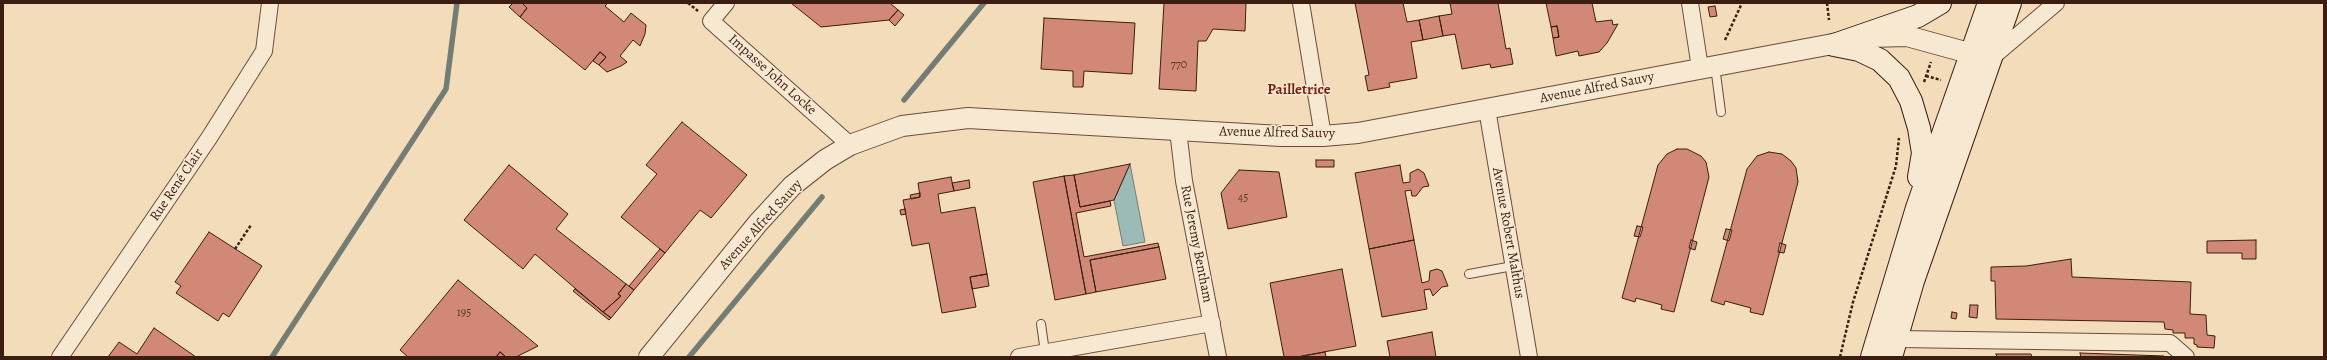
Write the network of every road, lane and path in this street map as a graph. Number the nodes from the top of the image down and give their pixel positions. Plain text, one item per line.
1 (270, 3) edge
2 (726, 3) edge
3 (1301, 3) edge
4 (1690, 3) edge
5 (1742, 3) edge
6 (1827, 3) edge
7 (1940, 3) edge
8 (1990, 3) edge
9 (2010, 3) edge
10 (2056, 3) edge
11 (1829, 20) dead end
12 (1725, 40) dead end
13 (1834, 45) junction
14 (1981, 56) junction
15 (1708, 67) junction
16 (1487, 110) junction
17 (1721, 112) dead end
18 (1178, 130) junction
19 (1899, 131) dead end
20 (1323, 136) junction
21 (850, 145) junction
22 (251, 225) dead end
23 (235, 248) dead end
24 (1513, 266) junction
25 (1469, 274) dead end
26 (1212, 323) junction
27 (1041, 324) dead end
28 (1884, 348) edge
29 (1045, 352) junction
30 (60, 357) edge
31 (649, 357) edge
32 (1019, 357) edge
33 (1218, 357) edge
34 (1529, 357) edge
35 (1840, 357) edge
36 (2186, 357) edge

1 - 30 street, Rue René Clair
2 - 21 street, Impasse John Locke
3 - 20 street
4 - 15 street
5 - 12 path
6 - 11 path
7 - 13 main road
8 - 14 main road
9 - 14 main road
10 - 14 street
13 - 14 street, Avenue Alfred Sauvy
13 - 15 street, Avenue Alfred Sauvy
13 - 28 main road
14 - 28 main road
14 - 28 main road
15 - 16 street, Avenue Alfred Sauvy
15 - 17 lane
16 - 20 street, Avenue Alfred Sauvy
16 - 24 street, Avenue Robert Malthus
18 - 20 street, Avenue Alfred Sauvy
18 - 21 street, Avenue Alfred Sauvy
18 - 26 street, Rue Jeremy Bentham
19 - 35 path
21 - 31 street, Avenue Alfred Sauvy
22 - 23 path
24 - 25 lane
24 - 34 street, Avenue Robert Malthus
26 - 29 street
26 - 33 street, Rue Jeremy Bentham
27 - 29 lane
28 - 36 street
29 - 32 street

